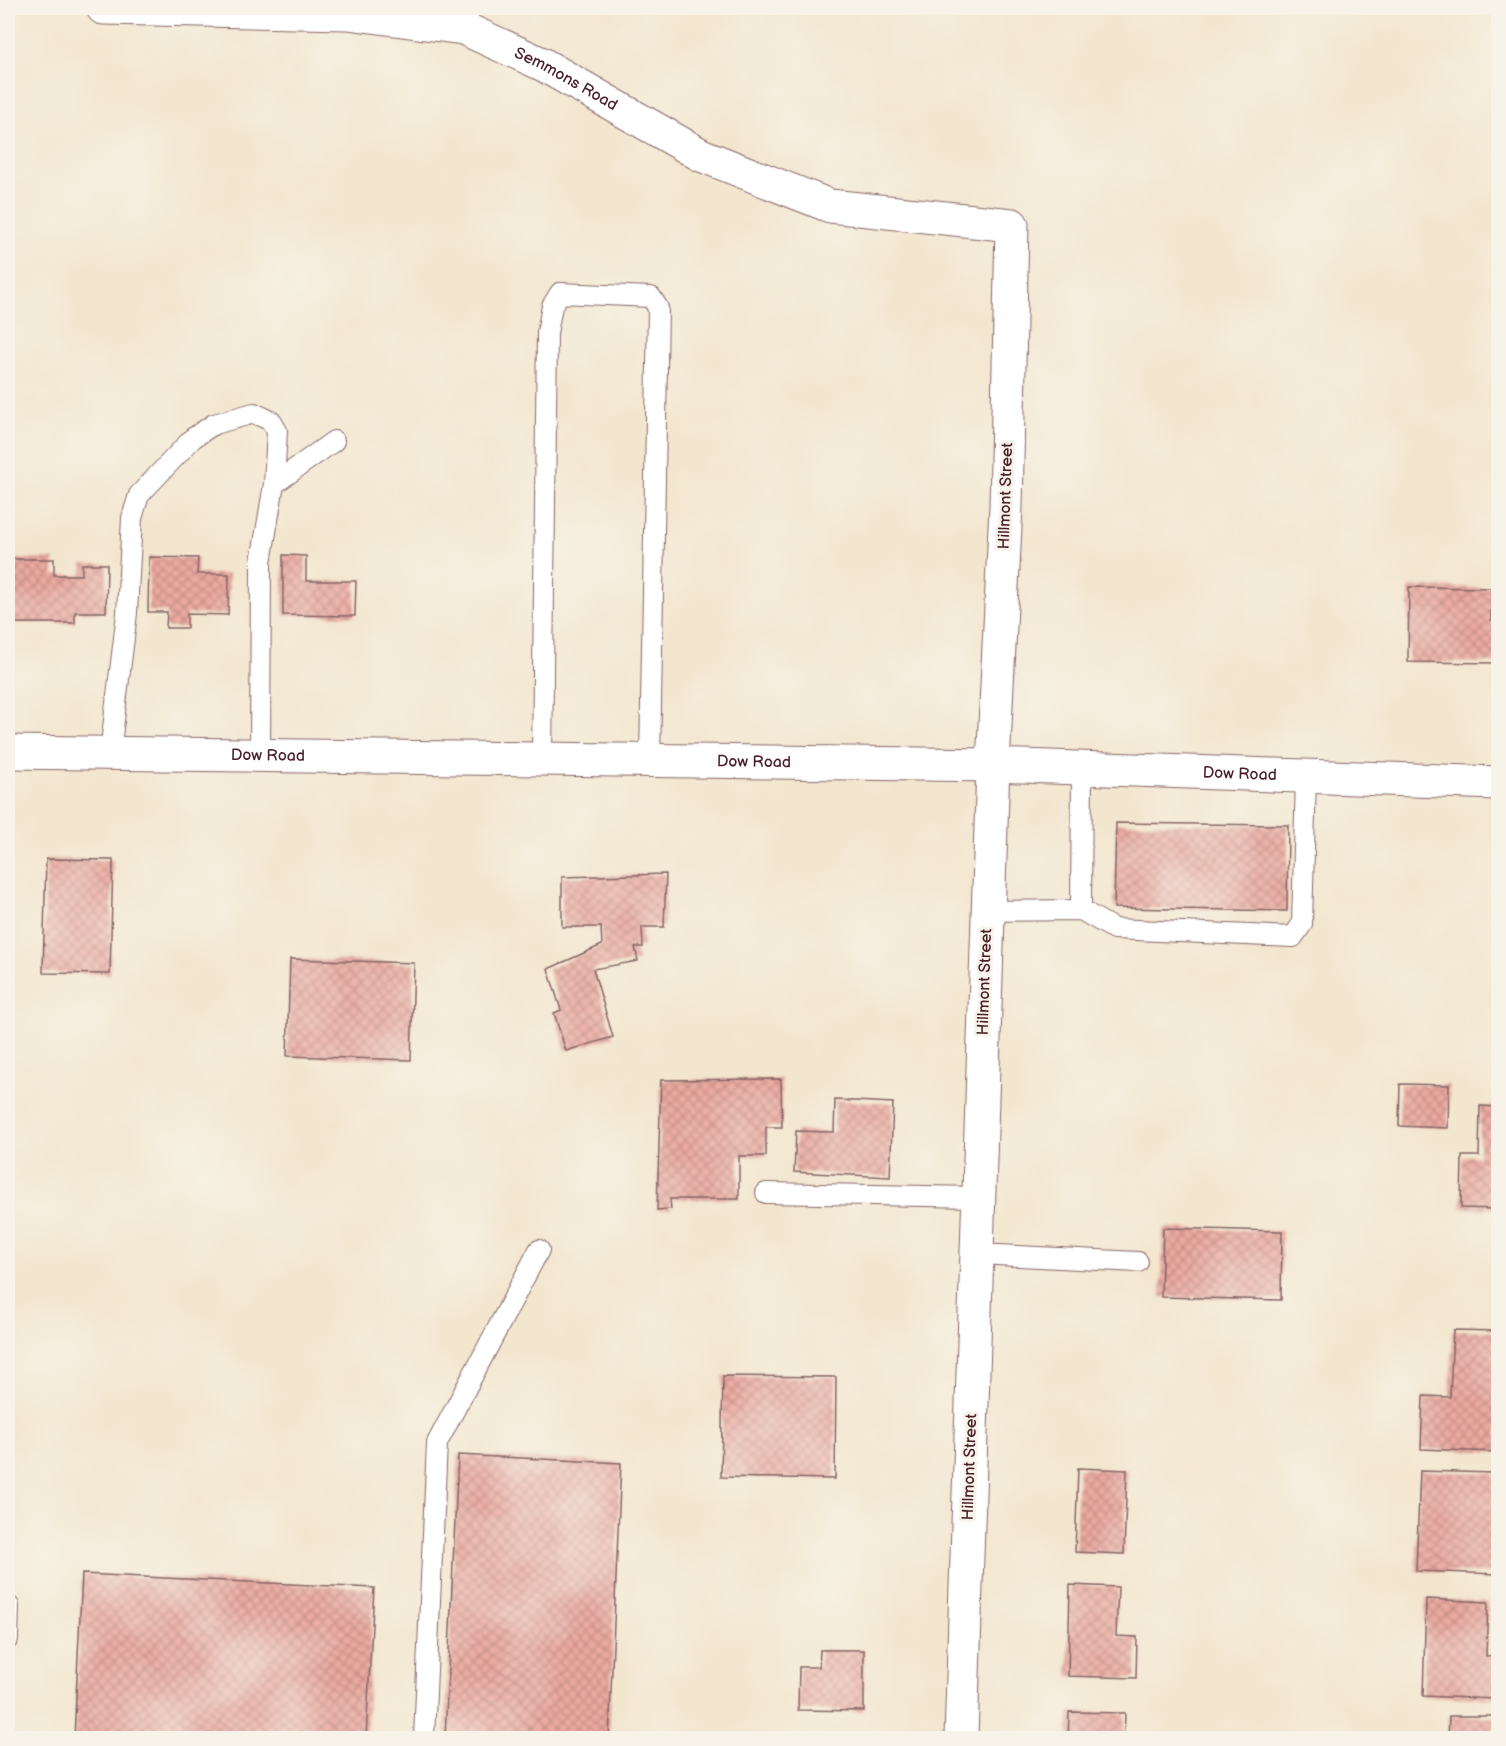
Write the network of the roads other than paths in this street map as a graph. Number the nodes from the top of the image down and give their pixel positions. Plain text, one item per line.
1 (103, 8) edge
2 (1012, 225) joint
3 (333, 441) dead end
4 (274, 484) junction
5 (8, 752) edge
6 (110, 753) junction
7 (260, 756) junction
8 (542, 759) junction
9 (650, 761) junction
10 (993, 765) junction
11 (1082, 768) junction
12 (1306, 776) junction
13 (1498, 783) edge
14 (1081, 910) junction
15 (987, 911) junction
16 (766, 1193) dead end
17 (978, 1197) junction
18 (539, 1250) dead end
19 (976, 1254) junction
20 (1138, 1262) dead end
21 (9, 1606) dead end
22 (8, 1639) edge
23 (424, 1738) edge
24 (961, 1738) edge

1 - 2 street, Semmons Road
2 - 10 street, Hillmont Street
3 - 4 lane
4 - 6 lane
4 - 7 lane
5 - 6 street, Dow Road
6 - 7 street, Dow Road
7 - 8 street, Dow Road
8 - 9 street, Dow Road
8 - 9 lane
9 - 10 street, Dow Road
10 - 11 street, Dow Road
10 - 15 street, Hillmont Street
11 - 12 street, Dow Road
11 - 14 lane
12 - 13 street, Dow Road
12 - 14 lane
14 - 15 lane
15 - 17 street, Hillmont Street
16 - 17 lane
17 - 19 street, Hillmont Street
18 - 23 lane
19 - 20 lane
19 - 24 street, Hillmont Street
21 - 22 lane

